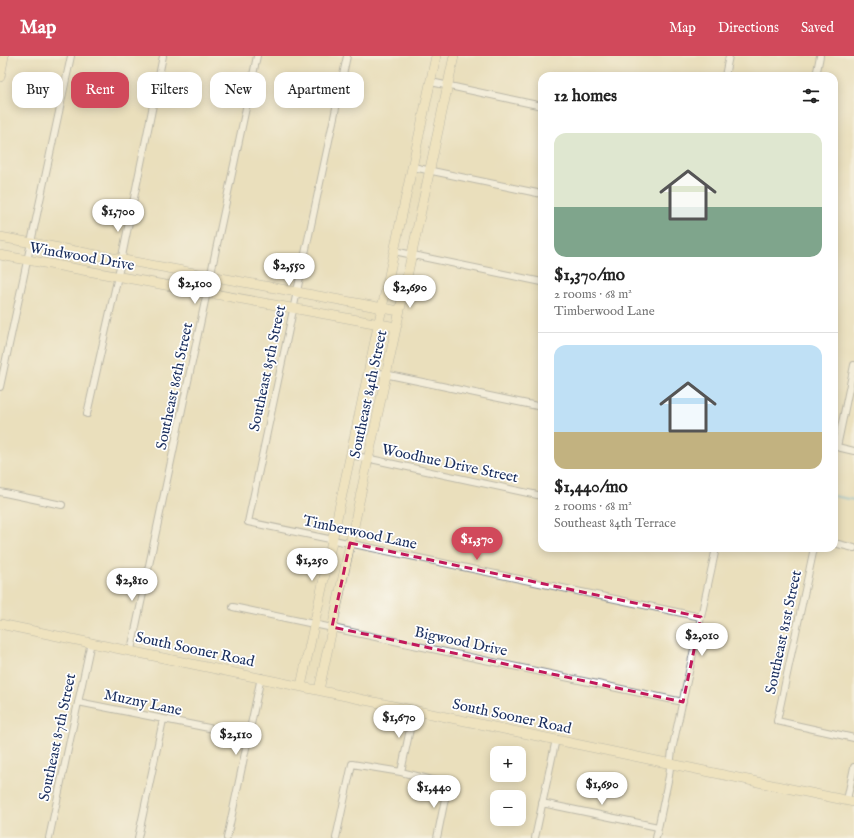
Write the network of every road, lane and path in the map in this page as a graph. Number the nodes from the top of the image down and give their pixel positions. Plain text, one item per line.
1 (4, 56) edge
2 (71, 56) edge
3 (163, 56) edge
4 (257, 56) edge
5 (347, 56) edge
6 (436, 56) edge
7 (454, 56) edge
8 (729, 56) edge
9 (820, 56) edge
10 (726, 72) edge
11 (817, 72) edge
12 (0, 77) edge
13 (431, 82) junction
14 (448, 85) junction
15 (538, 105) edge
16 (413, 167) junction
17 (430, 170) junction
18 (538, 193) edge
19 (0, 237) edge
20 (32, 243) junction
21 (394, 251) junction
22 (412, 254) junction
23 (0, 255) edge
24 (122, 259) junction
25 (28, 260) junction
26 (210, 275) junction
27 (118, 276) junction
28 (538, 281) edge
29 (297, 292) junction
30 (207, 293) junction
31 (383, 307) junction
32 (294, 309) junction
33 (400, 311) junction
34 (379, 324) junction
35 (396, 327) junction
36 (854, 366) edge
37 (370, 371) junction
38 (386, 374) junction
39 (0, 387) edge
40 (538, 406) edge
41 (88, 414) dead end
42 (838, 442) edge
43 (838, 447) edge
44 (854, 451) edge
45 (352, 455) junction
46 (368, 458) junction
47 (0, 492) edge
48 (538, 495) edge
49 (62, 505) dead end
50 (248, 522) joint
51 (332, 539) junction
52 (350, 542) junction
53 (838, 544) edge
54 (854, 548) edge
55 (715, 552) edge
56 (813, 552) edge
57 (233, 607) dead end
58 (701, 617) junction
59 (0, 624) edge
60 (314, 624) junction
61 (332, 627) junction
62 (91, 642) junction
63 (131, 650) junction
64 (261, 678) junction
65 (301, 686) junction
66 (319, 690) junction
67 (78, 702) junction
68 (683, 702) junction
69 (414, 710) junction
70 (163, 720) junction
71 (249, 736) junction
72 (854, 738) edge
73 (556, 739) junction
74 (670, 763) junction
75 (854, 767) edge
76 (401, 772) junction
77 (850, 801) edge
78 (542, 803) junction
79 (658, 827) junction
80 (49, 838) edge
81 (138, 838) edge
82 (227, 838) edge
83 (336, 838) edge
84 (437, 838) edge
85 (535, 838) edge
86 (656, 838) edge

1 - 12 street
2 - 20 street
3 - 24 street
4 - 26 street, Southeast 86th Street
5 - 29 street, Southeast 85th Street
6 - 13 street, Southeast 84th Street
7 - 14 street, Southeast 84th Street
8 - 10 street
9 - 11 street
13 - 14 street
13 - 16 street, Southeast 84th Street
14 - 15 street
14 - 17 street, Southeast 84th Street
16 - 17 street
16 - 21 street, Southeast 84th Street
17 - 18 street
17 - 22 street, Southeast 84th Street
19 - 20 street, Windwood Drive
20 - 24 street, Windwood Drive
20 - 25 street
21 - 22 street
21 - 31 street, Southeast 84th Street
22 - 28 street
22 - 33 street, Southeast 84th Street
23 - 25 street, Windwood Drive
24 - 26 street, Windwood Drive
24 - 27 street
25 - 27 street, Windwood Drive
25 - 39 street
26 - 29 street, Windwood Drive
26 - 30 street, Southeast 86th Street
27 - 30 street, Windwood Drive
27 - 41 street
29 - 31 street, Windwood Drive
29 - 32 street, Southeast 85th Street
30 - 32 street, Windwood Drive
30 - 63 street, Southeast 86th Street
31 - 33 street, Windwood Drive
31 - 34 street, Southeast 84th Street
32 - 34 street, Windwood Drive
32 - 50 street, Southeast 85th Street
33 - 35 street, Southeast 84th Street
34 - 35 street, Windwood Drive
34 - 37 street, Southeast 84th Street
35 - 38 street, Southeast 84th Street
36 - 42 street
37 - 38 street
37 - 45 street, Southeast 84th Street
38 - 40 street
38 - 46 street, Southeast 84th Street
43 - 44 street
45 - 46 street, Woodhue Drive Street
45 - 51 street, Southeast 84th Street
46 - 48 street, Woodhue Drive Street
46 - 52 street, Southeast 84th Street
47 - 49 street
50 - 51 street, Timberwood Lane
51 - 52 street, Timberwood Lane
51 - 60 street, Southeast 84th Street
52 - 58 street, Timberwood Lane
52 - 61 street, Southeast 84th Street
53 - 54 street
55 - 58 street
56 - 72 street, Southeast 81st Street
57 - 60 street, Bigwood Drive
58 - 68 street
59 - 62 street, South Sooner Road
60 - 61 street, Bigwood Drive
60 - 65 street, Southeast 84th Street
61 - 66 street, Southeast 84th Street
61 - 68 street, Bigwood Drive
62 - 63 street, South Sooner Road
62 - 67 street, Southeast 87th Street
63 - 64 street, South Sooner Road
64 - 65 street, South Sooner Road
64 - 71 street
65 - 66 street, South Sooner Road
66 - 69 street, South Sooner Road
67 - 70 street, Muzny Lane
67 - 80 street, Southeast 87th Street
68 - 74 street
69 - 73 street, South Sooner Road
69 - 76 street
70 - 71 street, Muzny Lane
70 - 81 street
71 - 82 street
73 - 74 street, South Sooner Road
73 - 78 street
74 - 77 street, South Sooner Road
74 - 79 street
75 - 77 street
76 - 83 street
76 - 84 street
78 - 79 street
78 - 85 street
79 - 86 street

